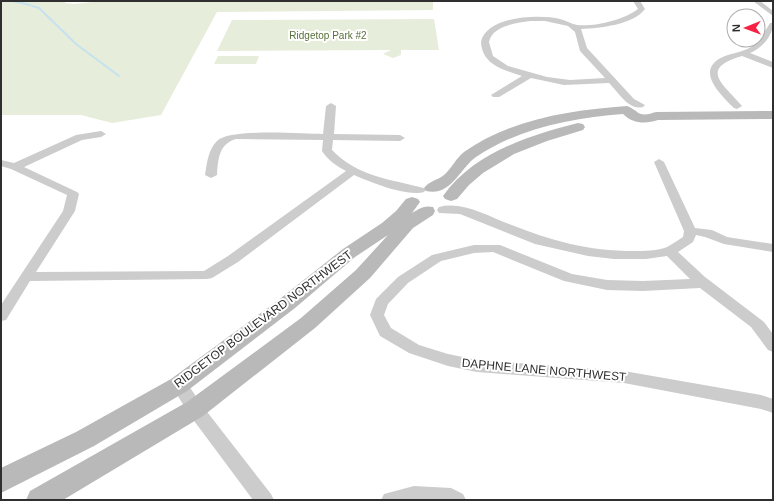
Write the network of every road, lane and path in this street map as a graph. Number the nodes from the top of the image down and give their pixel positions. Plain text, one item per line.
1 (636, 1) edge
2 (756, 1) edge
3 (773, 14) edge
4 (773, 25) edge
5 (576, 27) junction
6 (743, 53) junction
7 (773, 65) edge
8 (530, 75) junction
9 (612, 80) junction
10 (496, 95) dead end
11 (331, 106) dead end
12 (737, 106) junction
13 (773, 106) edge
14 (638, 109) junction
15 (773, 115) edge
16 (100, 134) dead end
17 (327, 136) junction
18 (400, 138) dead end
19 (659, 162) dead end
20 (1, 163) edge
21 (15, 168) junction
22 (353, 171) junction
23 (211, 175) dead end
24 (431, 199) junction
25 (690, 231) junction
26 (773, 248) edge
27 (670, 251) junction
28 (28, 277) junction
29 (704, 283) junction
30 (1, 316) edge
31 (773, 346) edge
32 (179, 385) junction
33 (773, 406) edge
34 (195, 409) junction
35 (1, 482) edge
36 (40, 500) edge
37 (264, 500) edge
38 (391, 500) edge
39 (456, 500) edge

1 - 5 street
2 - 3 street
4 - 6 street
5 - 8 street
5 - 9 street
6 - 7 street
6 - 12 street
8 - 9 street
8 - 10 street
9 - 14 street
11 - 17 street
12 - 13 main road, RIDGETOP BOULEVARD NORTHWEST
12 - 14 main road, RIDGETOP BOULEVARD NORTHWEST
14 - 15 main road, RIDGETOP BOULEVARD NORTHWEST
14 - 24 main road, RIDGETOP BOULEVARD NORTHWEST
14 - 24 main road, RIDGETOP BOULEVARD NORTHWEST
16 - 21 street
17 - 18 street
17 - 22 street
17 - 23 street
19 - 25 street
20 - 21 street
21 - 28 street
22 - 24 street
22 - 28 street
24 - 27 street
24 - 32 main road, RIDGETOP BOULEVARD NORTHWEST
24 - 34 main road, RIDGETOP BOULEVARD NORTHWEST
25 - 26 street
25 - 27 street
27 - 29 street
28 - 30 street
29 - 31 street
29 - 33 street, DAPHNE LANE NORTHWEST
32 - 34 street
32 - 35 main road, RIDGETOP BOULEVARD NORTHWEST
34 - 36 main road, RIDGETOP BOULEVARD NORTHWEST
34 - 37 street
38 - 39 street

